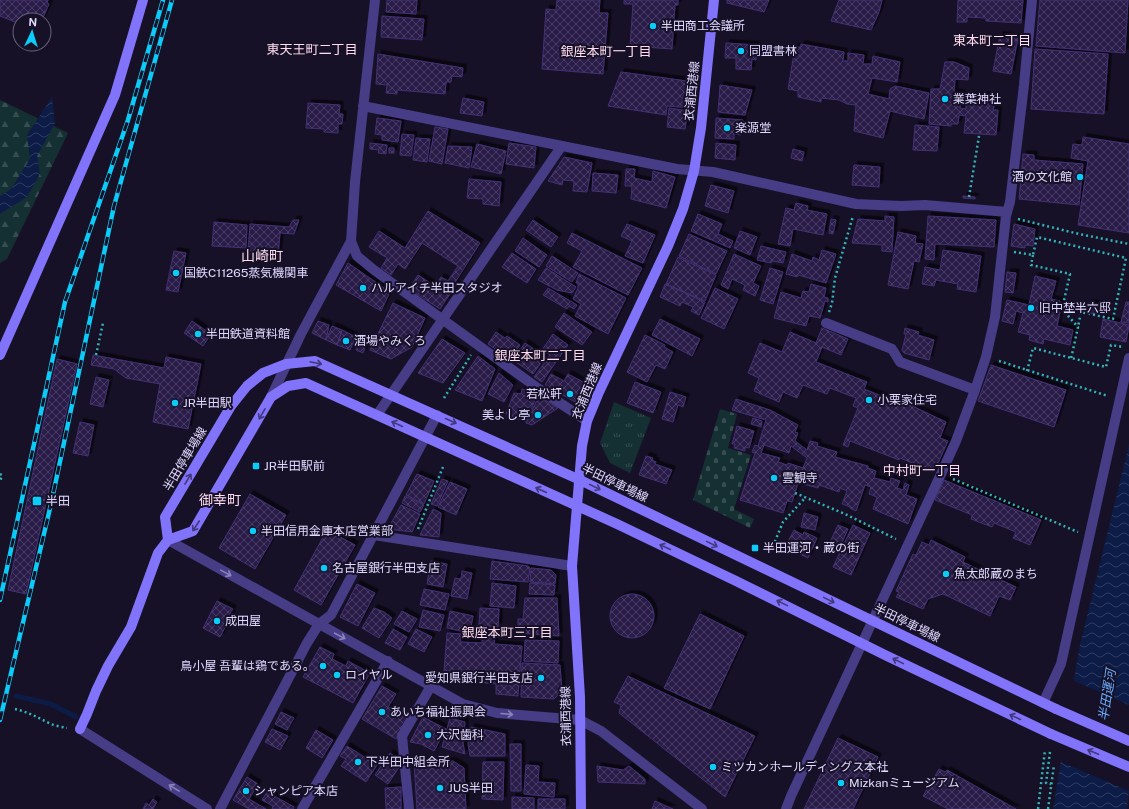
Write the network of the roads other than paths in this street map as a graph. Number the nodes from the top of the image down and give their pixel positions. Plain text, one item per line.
1 (144, 0) edge
2 (375, 0) edge
3 (714, 0) edge
4 (1032, 0) edge
5 (363, 106) junction
6 (561, 147) junction
7 (694, 171) junction
8 (1006, 214) junction
9 (350, 240) junction
10 (442, 320) junction
11 (826, 323) road end
12 (1128, 353) edge
13 (0, 355) edge
14 (286, 364) junction
15 (975, 390) junction
16 (390, 394) junction
17 (271, 397) junction
18 (377, 415) junction
19 (437, 415) junction
20 (587, 421) junction
21 (425, 437) junction
22 (580, 480) junction
23 (577, 506) junction
24 (374, 535) junction
25 (168, 540) junction
26 (572, 566) junction
27 (873, 621) junction
28 (319, 624) junction
29 (863, 644) junction
30 (388, 661) junction
31 (431, 686) junction
32 (1043, 703) junction
33 (580, 720) junction
34 (80, 729) joint
35 (1129, 741) edge
36 (1129, 767) edge
37 (207, 809) edge
38 (220, 809) edge
39 (302, 809) edge
40 (409, 809) edge
41 (581, 809) edge
42 (702, 809) edge
43 (786, 809) edge

1 - 13 main road
2 - 5 street
3 - 7 main road, 衣浦西港線
4 - 8 street
5 - 6 street
5 - 9 street
6 - 7 street
6 - 10 street
7 - 8 street
7 - 20 main road, 衣浦西港線
8 - 15 street
9 - 10 street
9 - 14 street
10 - 16 street
10 - 20 street
11 - 15 street
12 - 32 street
14 -> 16 main road, 半田停車場線
14 - 17 street
25 -> 14 main road, 半田停車場線
15 - 27 street
16 - 18 street
16 - 19 main road, 半田停車場線
17 - 18 main road
17 -> 25 main road
21 -> 18 main road
19 - 21 street
19 -> 22 main road, 半田停車場線
20 - 22 main road, 衣浦西港線
23 -> 21 main road
21 - 24 street
22 - 23 main road, 衣浦西港線
22 -> 27 main road, 半田停車場線
23 - 26 main road, 衣浦西港線
29 -> 23 main road
24 - 26 street
24 - 28 street
25 -> 28 street
25 - 34 main road
26 - 33 main road, 衣浦西港線
27 - 29 street
27 - 32 main road, 半田停車場線
28 -> 30 street
28 - 38 street
36 -> 29 main road, bridge
29 - 43 street
30 - 31 street
30 - 39 street
31 -> 33 street
31 - 40 street
32 - 35 main road, 半田停車場線, bridge
33 - 41 main road, 衣浦西港線
33 - 42 street
37 -> 34 street

